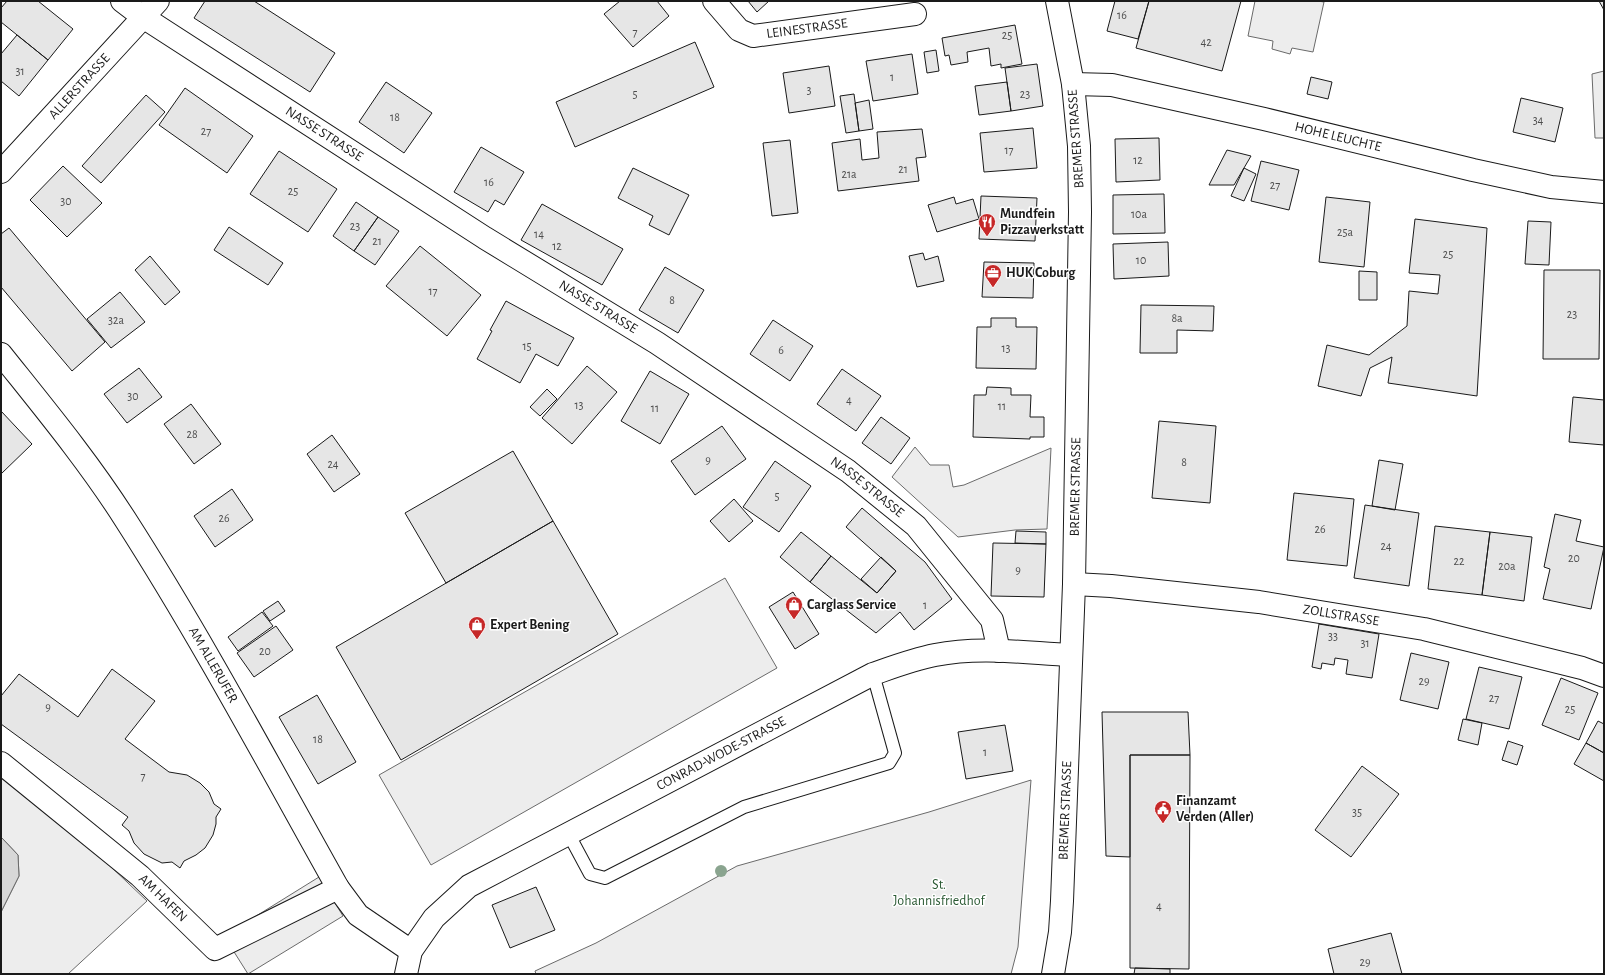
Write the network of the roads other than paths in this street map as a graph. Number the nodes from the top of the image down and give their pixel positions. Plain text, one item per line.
1 (122, 1) edge
2 (158, 1) edge
3 (714, 1) edge
4 (1058, 1) edge
5 (915, 14) dead end
6 (143, 17) junction
7 (1073, 84) junction
8 (1, 172) edge
9 (1604, 192) edge
10 (1, 354) edge
11 (1074, 584) junction
12 (999, 651) junction
13 (1071, 655) junction
14 (873, 674) junction
15 (1604, 676) edge
16 (1, 763) edge
17 (568, 833) junction
18 (338, 888) junction
19 (411, 951) junction
20 (1051, 969) edge
21 (406, 974) edge

1 - 6 street, NASSE STRASSE
2 - 6 street, ALLERSTRASSE
3 - 5 street, LEINESTRASSE
4 - 7 street, BREMER STRASSE
6 - 8 street, ALLERSTRASSE
6 - 12 street, NASSE STRASSE
7 - 9 street, HOHE LEUCHTE
7 - 11 street, BREMER STRASSE
10 - 18 street, AM ALLERUFER
11 - 13 street, BREMER STRASSE
11 - 15 street, ZOLLSTRASSE
12 - 13 street, CONRAD-WODE-STRASSE
12 - 14 street, CONRAD-WODE-STRASSE
13 - 20 street, BREMER STRASSE
14 - 17 street, CONRAD-WODE-STRASSE
14 - 17 lane
16 - 18 street, AM HAFEN
17 - 19 street, CONRAD-WODE-STRASSE
18 - 19 street, AM ALLERUFER
19 - 21 street

